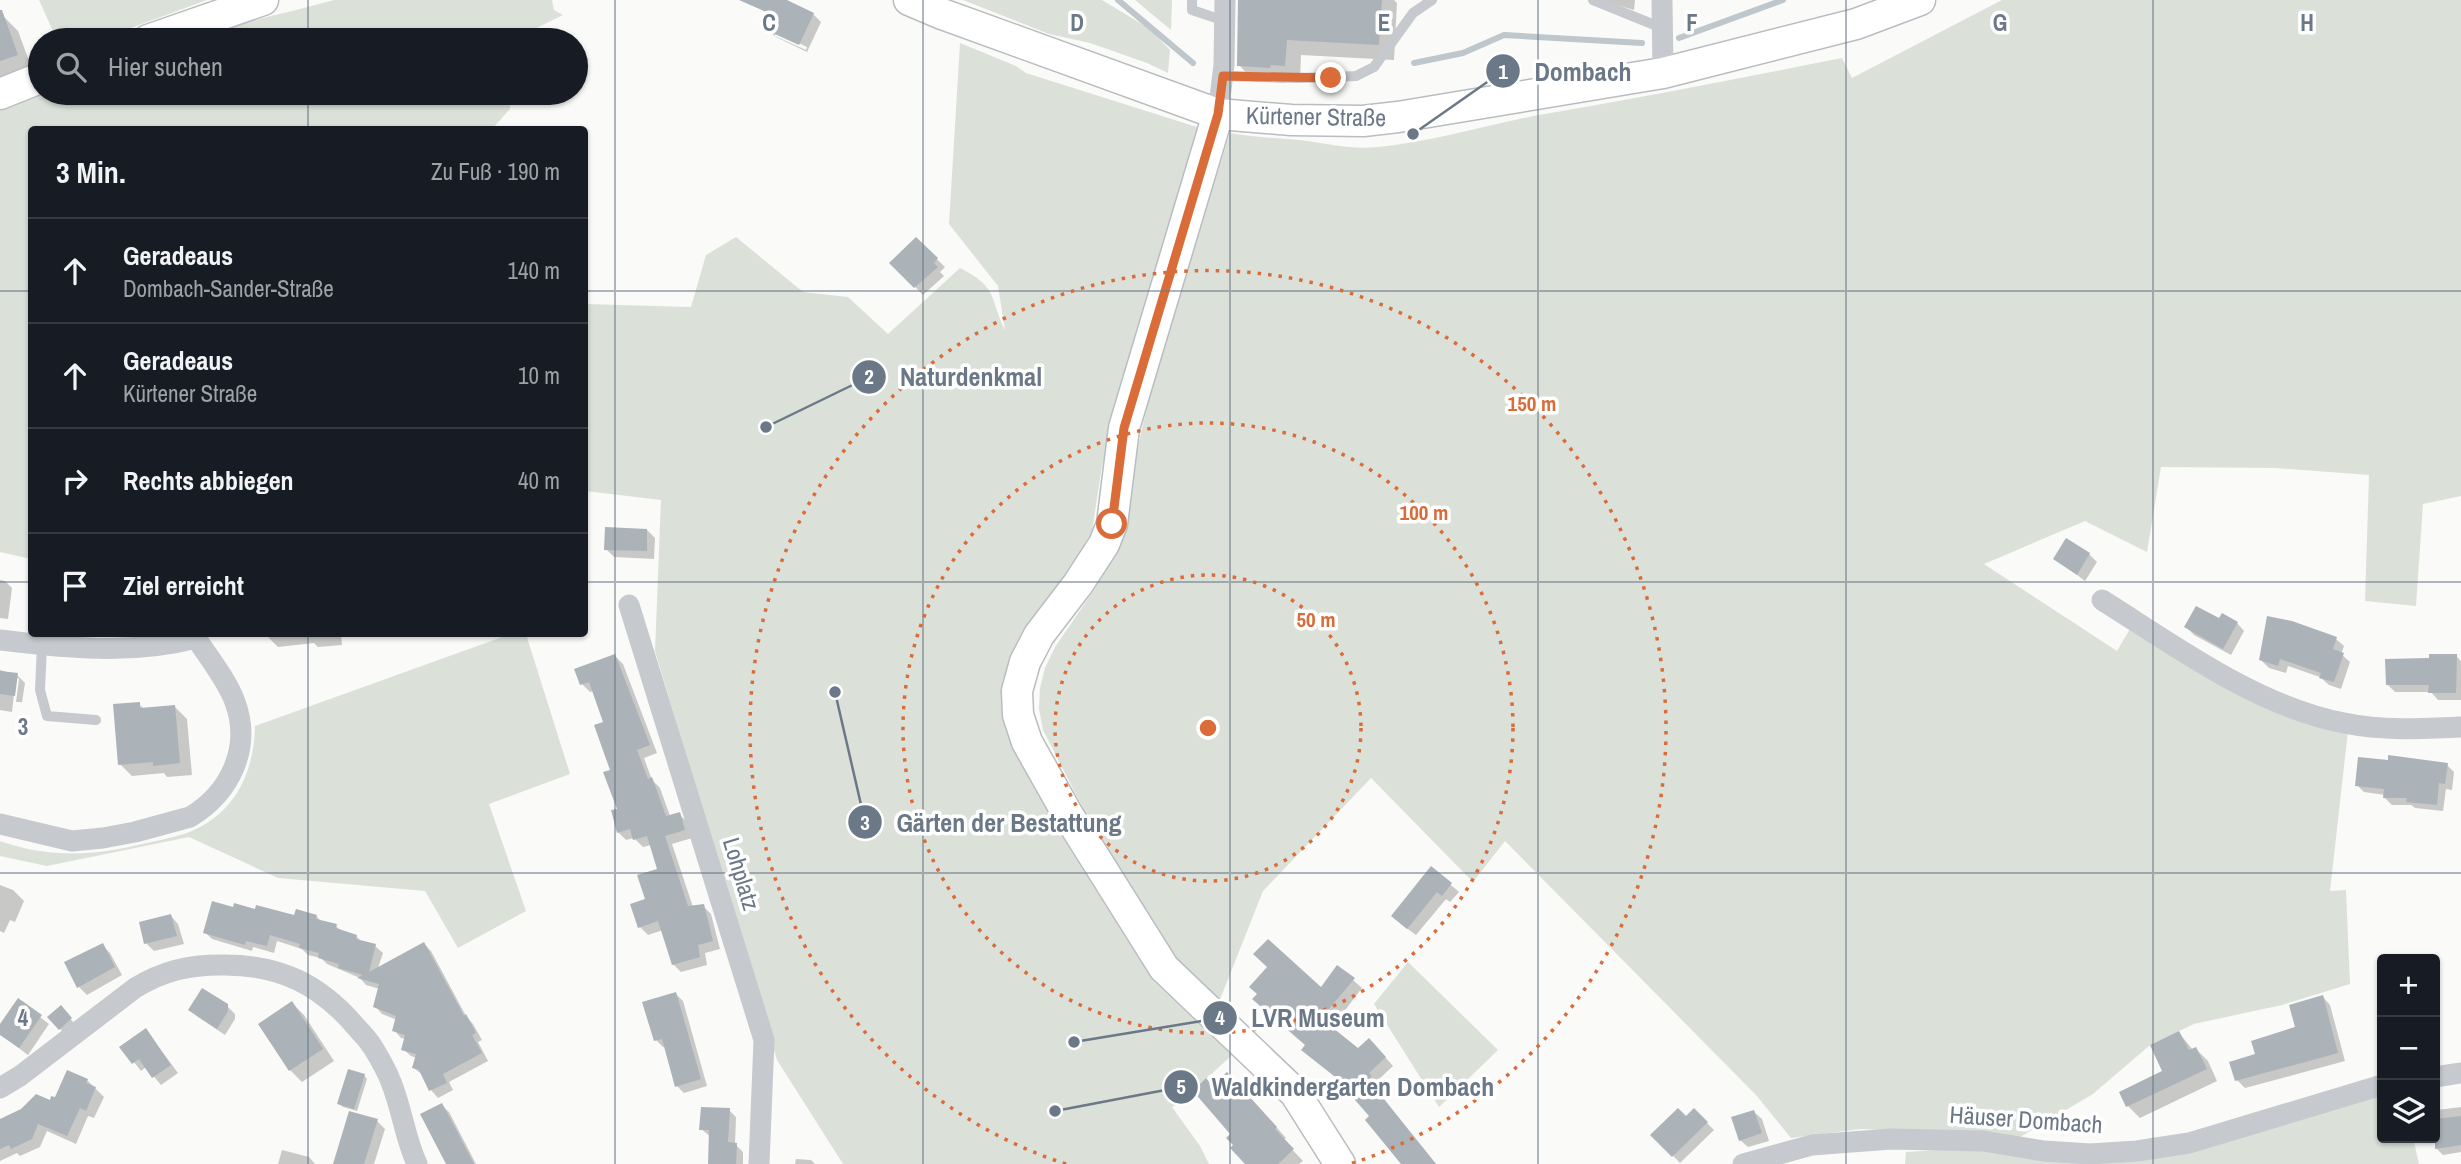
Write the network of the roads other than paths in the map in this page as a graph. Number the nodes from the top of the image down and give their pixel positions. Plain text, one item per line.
1 (264, 0) edge
2 (909, 0) edge
3 (1192, 0) edge
4 (1432, 0) edge
5 (1593, 0) edge
6 (1662, 0) edge
7 (1920, 0) edge
8 (1225, 11) edge
9 (184, 28) edge
10 (1662, 28) junction
11 (1663, 73) junction
12 (1223, 76) junction
13 (28, 83) edge
14 (0, 94) edge
15 (1218, 114) junction
16 (2102, 600) dead end
17 (629, 605) dead end
18 (193, 637) edge
19 (197, 637) edge
20 (0, 640) edge
21 (43, 646) junction
22 (96, 720) dead end
23 (2461, 727) edge
24 (0, 824) edge
25 (2461, 1073) edge
26 (2440, 1076) edge
27 (2377, 1086) edge
28 (0, 1088) edge
29 (417, 1164) edge
30 (759, 1164) edge
31 (1340, 1164) edge
32 (1743, 1164) edge

1 - 9 main road
2 - 15 main road, Kürtener Straße
3 - 8 lane
4 - 12 lane
5 - 10 lane
6 - 10 street
7 - 11 main road, Kürtener Straße
8 - 12 street, Kürtener Straße
10 - 11 street
11 - 15 main road, Kürtener Straße
12 - 15 street, Kürtener Straße
13 - 14 main road
15 - 31 main road
16 - 23 street
17 - 30 street, Lohplatz
18 - 21 street
19 - 24 street
20 - 21 street
21 - 22 lane
25 - 26 street
27 - 32 street, Häuser Dombach
28 - 29 street

